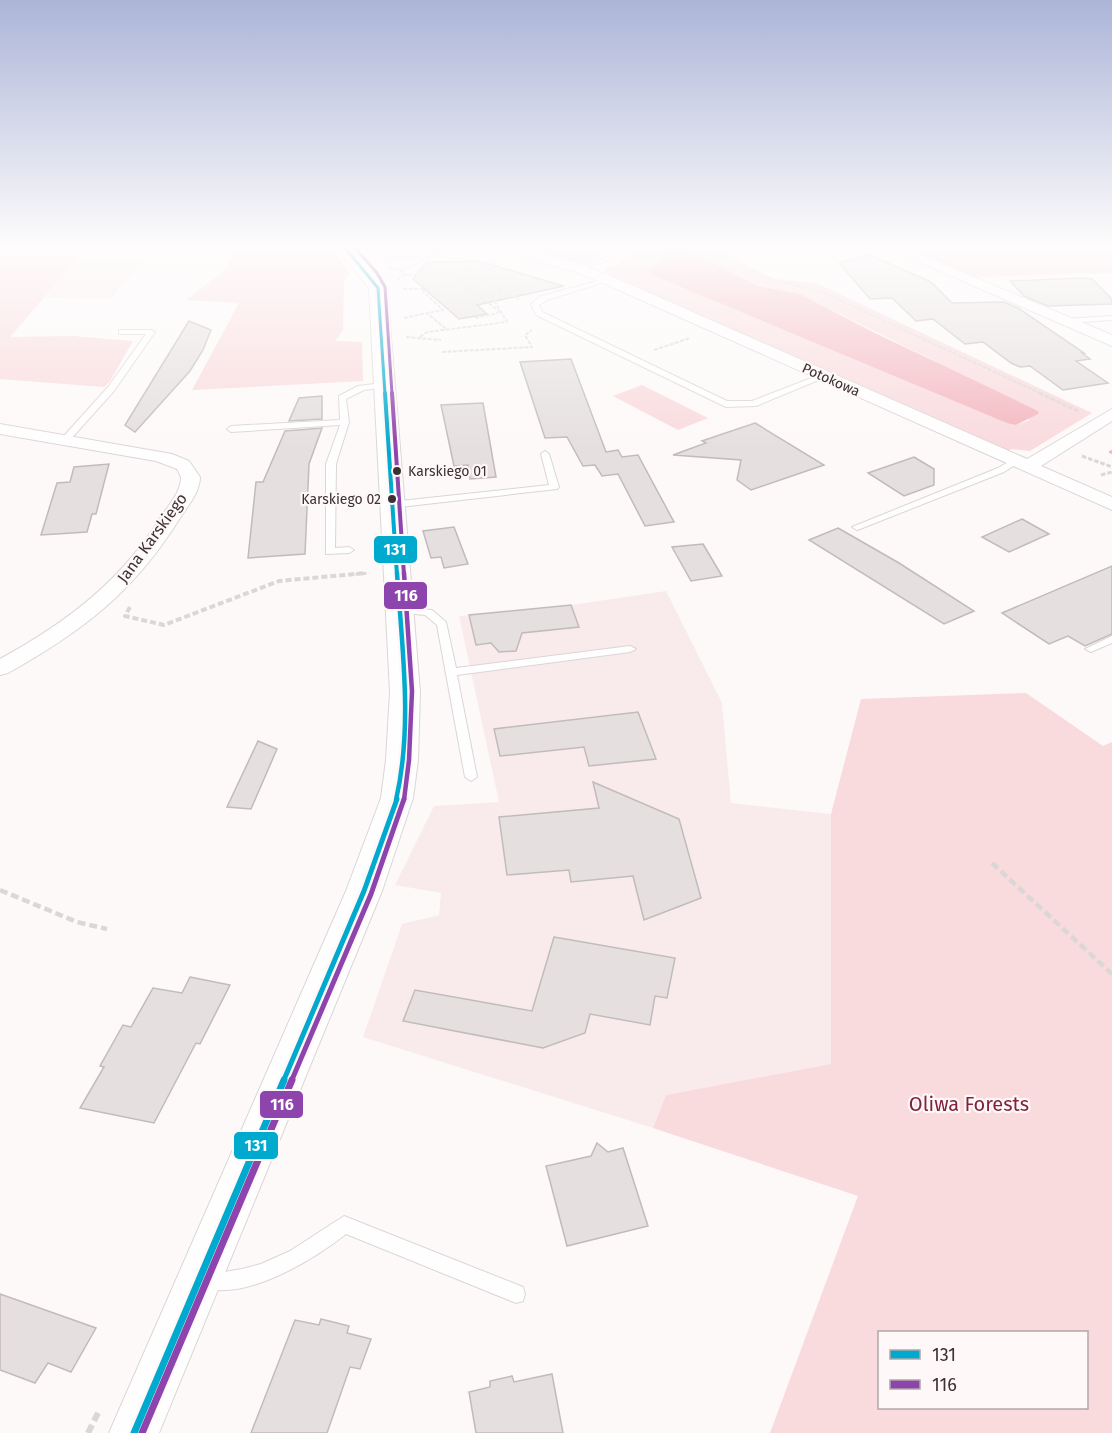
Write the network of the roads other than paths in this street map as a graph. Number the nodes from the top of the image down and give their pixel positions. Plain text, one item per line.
1 (380, 316) edge
2 (545, 316) edge
3 (691, 316) edge
4 (1052, 316) edge
5 (1112, 318) edge
6 (1064, 321) junction
7 (122, 332) dead end
8 (1112, 341) edge
9 (822, 377) junction
10 (384, 385) junction
11 (1106, 417) edge
12 (345, 422) junction
13 (0, 429) edge
14 (231, 429) dead end
15 (66, 439) junction
16 (545, 454) dead end
17 (1021, 464) junction
18 (1112, 504) edge
19 (391, 505) junction
20 (857, 528) dead end
21 (349, 550) dead end
22 (399, 610) junction
23 (1112, 639) edge
24 (630, 649) dead end
25 (1091, 649) dead end
26 (0, 668) edge
27 (451, 672) junction
28 (471, 777) dead end
29 (198, 1278) junction
30 (516, 1294) dead end
31 (134, 1433) edge

1 - 10 street
2 - 9 lane
3 - 9 street, Potokowa
4 - 6 street
5 - 6 lane
6 - 8 street
7 - 15 lane
9 - 17 street, Potokowa
10 - 12 lane
10 - 19 street
11 - 17 street
12 - 14 lane
12 - 21 lane
13 - 15 street, Jana Karskiego
15 - 26 street, Jana Karskiego
16 - 19 lane
17 - 18 street, Potokowa
17 - 20 lane
19 - 22 street
22 - 27 lane
22 - 29 street
23 - 25 lane
24 - 27 lane
27 - 28 lane
29 - 30 lane
29 - 31 street

